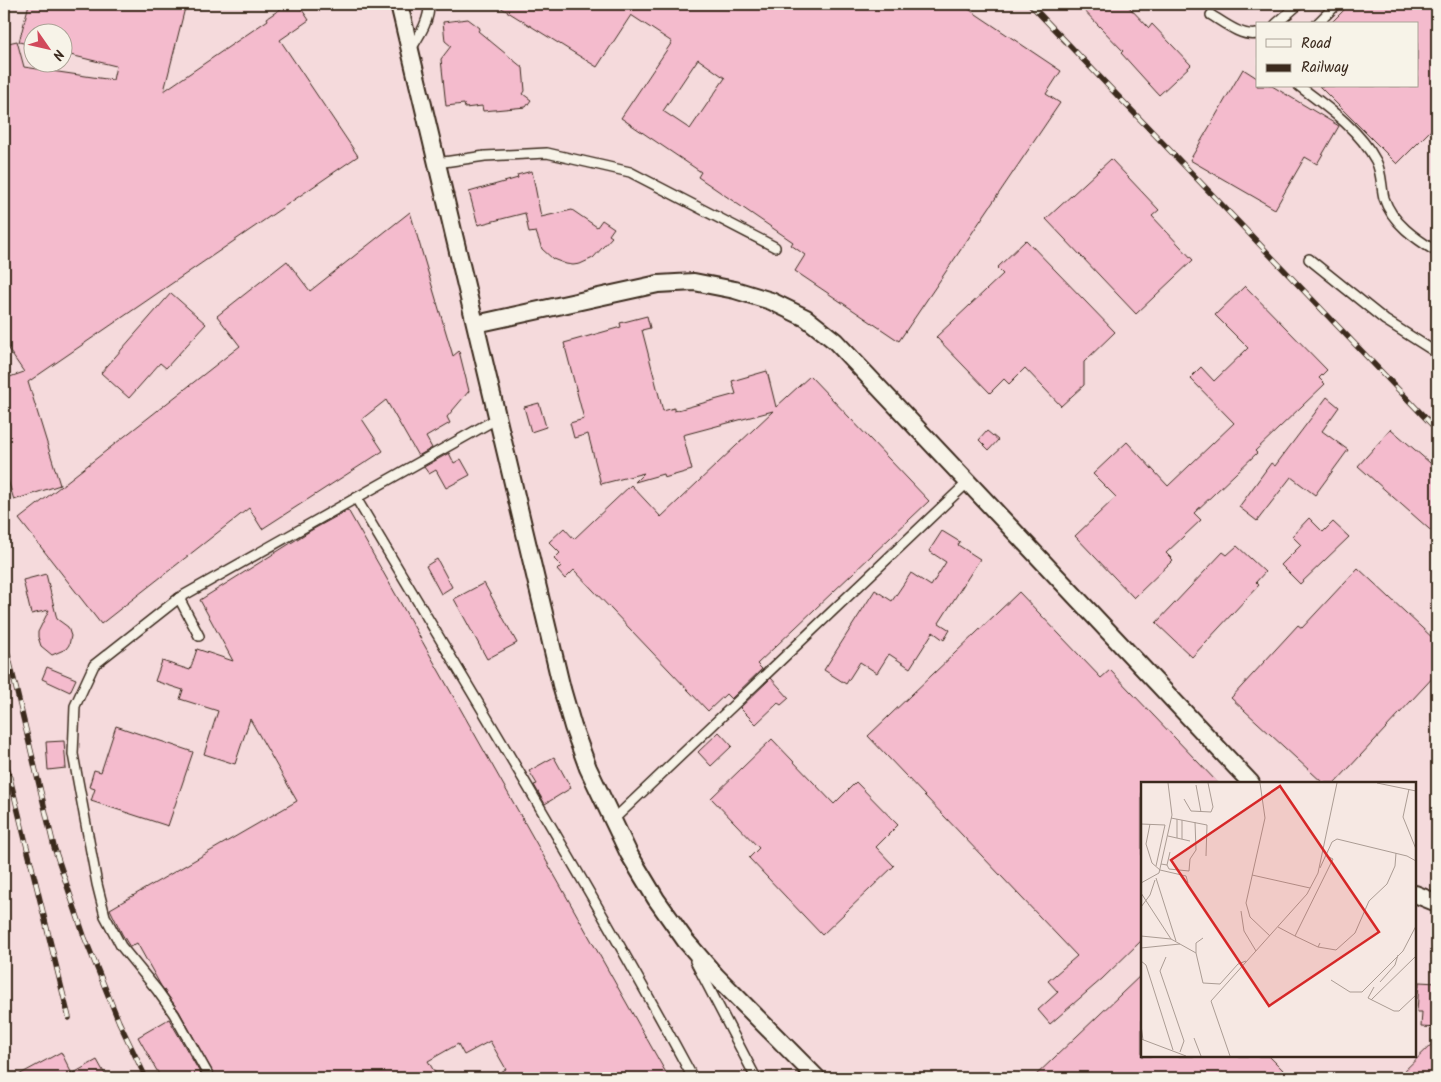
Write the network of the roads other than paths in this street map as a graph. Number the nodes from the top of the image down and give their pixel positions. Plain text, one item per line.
1 (399, 4) edge
2 (428, 4) edge
3 (1299, 4) edge
4 (1337, 4) edge
5 (1211, 15) dead end
6 (1278, 22) edge
7 (1319, 22) edge
8 (1256, 34) edge
9 (410, 51) junction
10 (1302, 88) edge
11 (437, 162) junction
12 (775, 247) dead end
13 (1437, 252) edge
14 (1310, 259) dead end
15 (476, 324) junction
16 (1437, 353) edge
17 (498, 418) junction
18 (967, 483) junction
19 (356, 498) junction
20 (179, 598) junction
21 (199, 636) dead end
22 (1250, 782) edge
23 (613, 820) junction
24 (1416, 894) edge
25 (1437, 904) edge
26 (685, 940) junction
27 (210, 1078) edge
28 (693, 1078) edge
29 (756, 1078) edge
30 (817, 1078) edge

1 - 9 street
2 - 9 lane
3 - 6 lane
4 - 7 lane
5 - 8 lane
9 - 11 street
10 - 13 lane
11 - 12 lane
11 - 15 street
14 - 16 lane
15 - 17 street
15 - 18 street
17 - 19 lane
17 - 23 street
18 - 22 street
18 - 23 lane
19 - 20 lane
19 - 28 lane
20 - 21 lane
20 - 27 lane
23 - 26 street
24 - 25 street
26 - 29 lane
26 - 30 street

